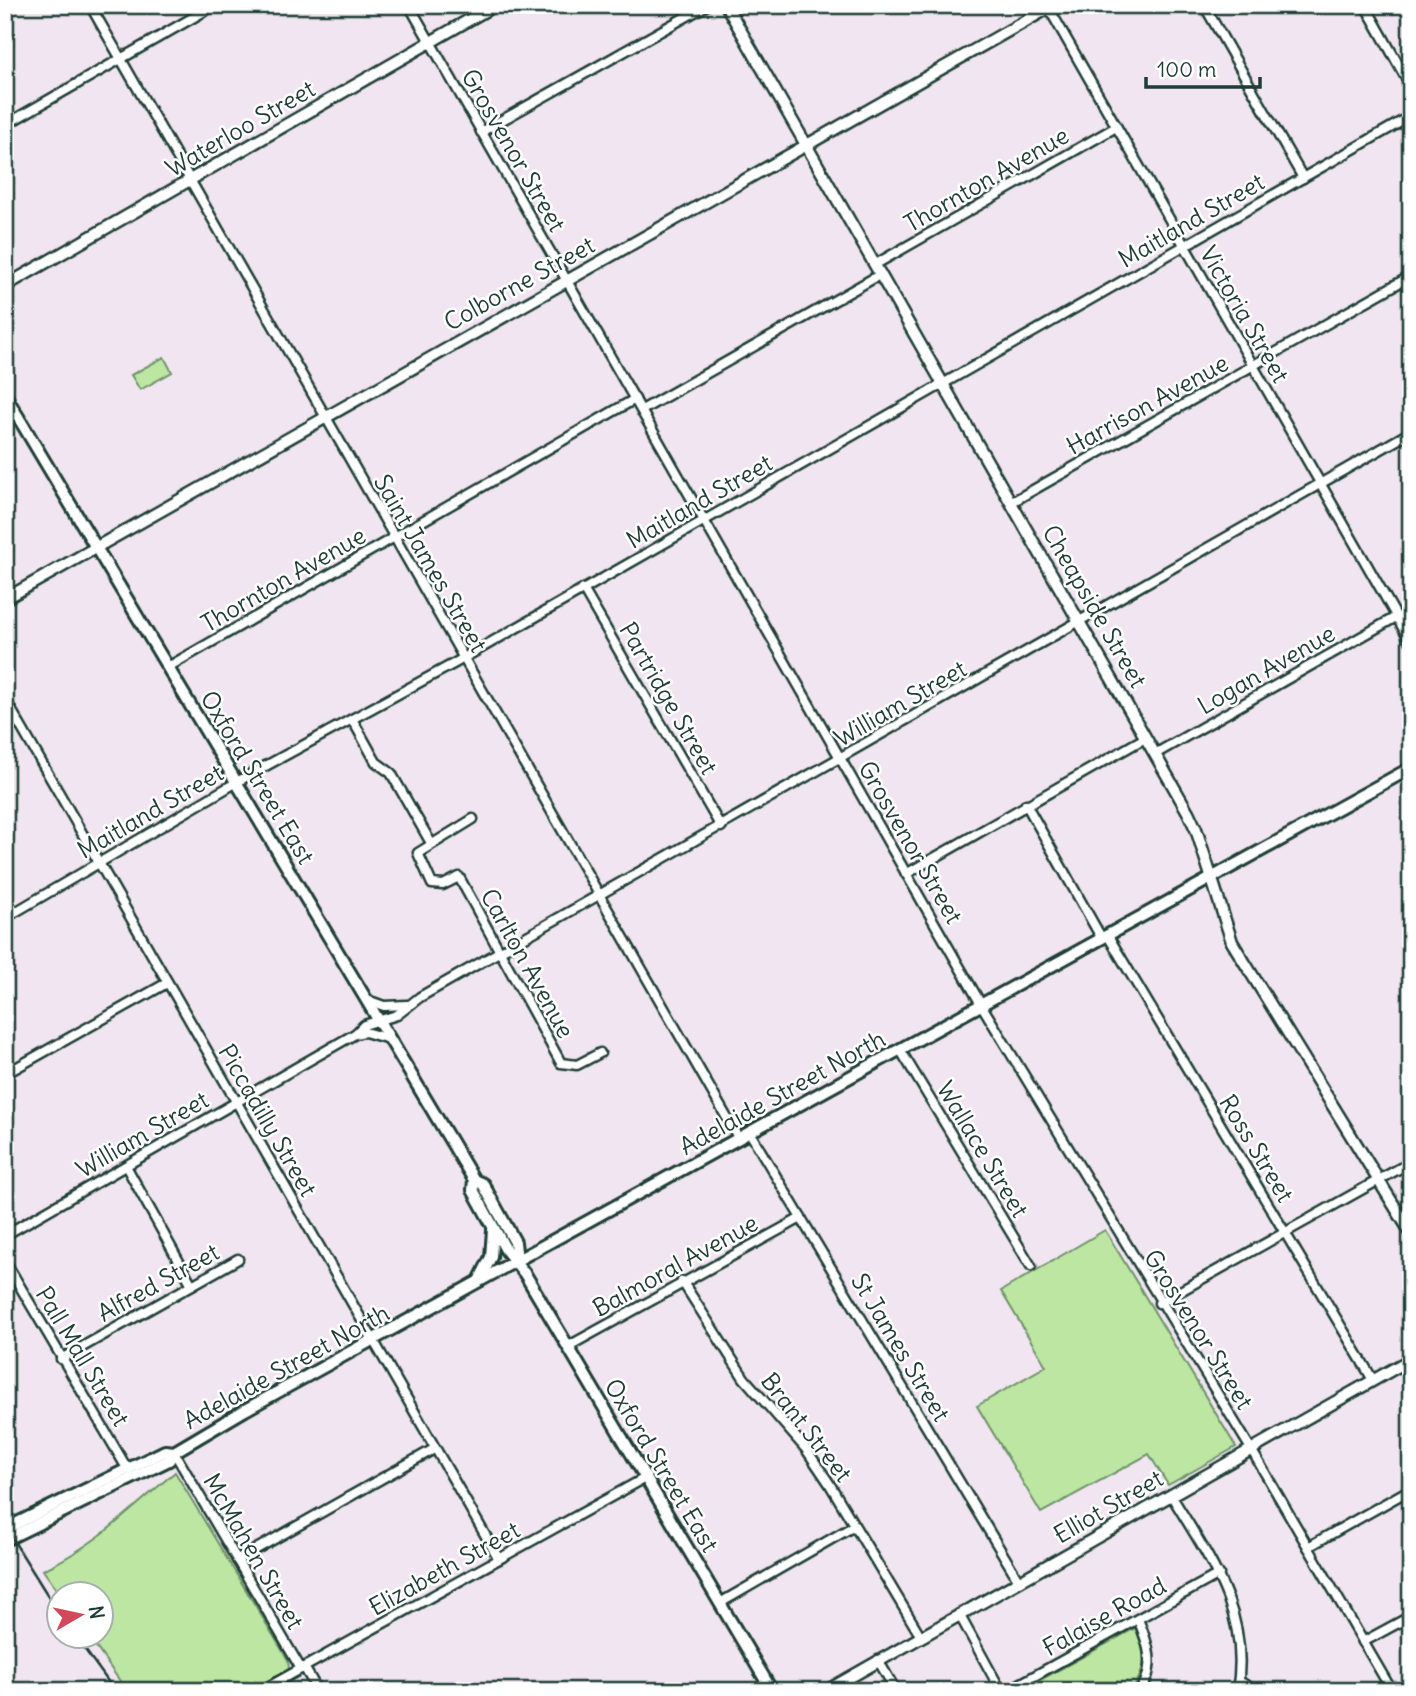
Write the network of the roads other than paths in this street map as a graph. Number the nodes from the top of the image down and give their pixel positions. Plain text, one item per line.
1 (90, 5) edge
2 (215, 5) edge
3 (409, 5) edge
4 (495, 5) edge
5 (707, 5) edge
6 (726, 5) edge
7 (1204, 5) edge
8 (1365, 5) edge
9 (1049, 6) edge
10 (430, 42) junction
11 (121, 59) junction
12 (1411, 87) edge
13 (1411, 116) edge
14 (5, 125) edge
15 (1116, 127) junction
16 (481, 132) junction
17 (806, 144) junction
18 (1303, 178) junction
19 (191, 180) junction
20 (1184, 246) junction
21 (876, 264) junction
22 (881, 274) junction
23 (1411, 276) edge
24 (566, 281) junction
25 (5, 286) edge
26 (1254, 366) junction
27 (944, 383) junction
28 (5, 395) edge
29 (635, 399) junction
30 (642, 410) junction
31 (325, 417) junction
32 (1411, 432) edge
33 (1321, 485) junction
34 (1012, 502) junction
35 (704, 520) junction
36 (394, 537) junction
37 (96, 547) junction
38 (583, 589) junction
39 (5, 599) edge
40 (1396, 617) junction
41 (1080, 622) junction
42 (1411, 642) edge
43 (464, 658) junction
44 (168, 667) junction
45 (5, 699) edge
46 (352, 719) junction
47 (1145, 738) junction
48 (1155, 754) junction
49 (841, 758) junction
50 (1411, 768) edge
51 (237, 783) junction
52 (1026, 804) junction
53 (472, 819) dead end
54 (721, 827) junction
55 (431, 843) junction
56 (99, 864) junction
57 (906, 874) junction
58 (1211, 877) junction
59 (600, 896) junction
60 (5, 918) edge
61 (1105, 937) junction
62 (500, 953) junction
63 (167, 983) junction
64 (367, 1000) junction
65 (407, 1005) junction
66 (982, 1006) junction
67 (380, 1021) junction
68 (355, 1034) junction
69 (391, 1040) junction
70 (901, 1051) junction
71 (600, 1052) dead end
72 (5, 1074) edge
73 (235, 1103) junction
74 (750, 1133) junction
75 (738, 1139) junction
76 (1411, 1162) edge
77 (126, 1166) junction
78 (474, 1180) junction
79 (1378, 1180) junction
80 (801, 1218) junction
81 (492, 1225) junction
82 (1284, 1232) junction
83 (1411, 1233) edge
84 (5, 1235) edge
85 (238, 1259) dead end
86 (5, 1261) edge
87 (517, 1261) junction
88 (1031, 1266) dead end
89 (682, 1281) junction
90 (477, 1283) junction
91 (192, 1284) junction
92 (1160, 1303) junction
93 (373, 1340) junction
94 (567, 1347) junction
95 (61, 1359) junction
96 (1411, 1359) edge
97 (1373, 1380) junction
98 (434, 1449) junction
99 (1251, 1449) junction
100 (174, 1452) junction
101 (128, 1470) junction
102 (645, 1478) junction
103 (1411, 1489) edge
104 (1171, 1495) junction
105 (854, 1526) junction
106 (5, 1529) edge
107 (5, 1540) edge
108 (1308, 1547) junction
109 (499, 1559) junction
110 (237, 1560) junction
111 (1219, 1574) junction
112 (1020, 1580) junction
113 (720, 1603) junction
114 (959, 1614) junction
115 (1411, 1616) edge
116 (1138, 1619) junction
117 (920, 1635) junction
118 (1363, 1642) junction
119 (878, 1660) junction
120 (303, 1668) junction
121 (1239, 1681) junction
122 (261, 1691) edge
123 (318, 1691) edge
124 (772, 1691) edge
125 (826, 1691) edge
126 (896, 1691) edge
127 (1001, 1691) edge
128 (1007, 1691) edge
129 (1140, 1691) edge
130 (1237, 1691) edge
131 (1255, 1691) edge
132 (1392, 1691) edge

1 - 11 street, Saint James Street
2 - 11 street
3 - 10 street, Grosvenor Street
4 - 10 street, Waterloo Street
5 - 16 street
6 - 17 street, Cheapside Street
7 - 18 street
8 - 12 street
9 - 15 street, Victoria Street
9 - 17 street, Colborne Street
10 - 16 street, Grosvenor Street
10 - 19 street, Waterloo Street
11 - 14 street
11 - 19 street, Saint James Street
13 - 18 street, Maitland Street
15 - 20 street, Victoria Street
15 - 21 street, Thornton Avenue
16 - 24 street, Grosvenor Street
17 - 21 street, Cheapside Street
17 - 24 street, Colborne Street
18 - 20 street, Maitland Street
19 - 25 street, Waterloo Street
19 - 31 street, Saint James Street
20 - 26 street, Victoria Street
20 - 27 street, Maitland Street
21 - 22 street, Cheapside Street
22 - 27 street, Cheapside Street
22 - 30 street
23 - 26 street, Harrison Avenue
24 - 29 street, Grosvenor Street
24 - 31 street, Colborne Street
26 - 33 street, Victoria Street
26 - 34 street, Harrison Avenue
27 - 34 street, Cheapside Street
27 - 35 street, Maitland Street
28 - 37 main road, Oxford Street East
29 - 30 street, Grosvenor Street
29 - 36 street, Thornton Avenue
30 - 35 street, Grosvenor Street
31 - 36 street, Saint James Street
31 - 37 street, Colborne Street
32 - 33 street, William Street
33 - 40 street, Victoria Street
33 - 41 street, William Street
34 - 41 street, Cheapside Street
35 - 38 street, Maitland Street
35 - 49 street, Grosvenor Street
36 - 43 street, Saint James Street
36 - 44 street, Thornton Avenue
37 - 39 street, Colborne Street
37 - 44 main road, Oxford Street East
38 - 43 street, Maitland Street
38 - 54 street, Partridge Street
40 - 42 street, Victoria Street
40 - 48 street, Logan Avenue
41 - 47 street, Cheapside Street
41 - 49 street, William Street
43 - 46 street, Maitland Street
43 - 59 street, Saint James Street
44 - 51 main road, Oxford Street East
45 - 56 street, Piccadilly Street
46 - 51 street, Maitland Street
46 - 55 street
47 - 48 street, Cheapside Street
47 - 52 street
48 - 58 street, Cheapside Street
49 - 54 street, William Street
49 - 57 street, Grosvenor Street
50 - 58 main road, Adelaide Street North
51 - 56 street, Maitland Street
51 - 64 main road, Oxford Street East
52 - 57 street
52 - 61 street, Ross Street
53 - 55 street
54 - 59 street, William Street
55 - 62 street, Carlton Avenue
56 - 60 street, Maitland Street
56 - 63 street, Piccadilly Street
57 - 66 street, Grosvenor Street
58 - 61 main road, Adelaide Street North
58 - 79 street, Cheapside Street
59 - 62 street, William Street
59 - 75 street, Saint James Street
61 - 66 main road, Adelaide Street North
61 - 82 street, Ross Street
62 - 65 street, William Street
62 - 71 street, Carlton Avenue
63 - 72 street
63 - 73 street, Piccadilly Street
64 - 65 street
64 - 67 main road, Oxford Street East
65 - 67 street, William Street
66 - 70 main road, Adelaide Street North
66 - 92 street, Grosvenor Street
67 - 68 street, William Street
67 - 69 main road, Oxford Street East
68 - 69 street
68 - 73 street, William Street
69 - 78 main road, Oxford Street East
70 - 74 main road, Adelaide Street North
70 - 88 street, Wallace Street
73 - 77 street, William Street
73 - 93 street, Piccadilly Street
74 - 75 main road, Adelaide Street North
74 - 80 street, St James Street
75 - 87 main road, Adelaide Street North
76 - 79 street
77 - 84 street, William Street
77 - 91 street
78 - 81 main road, Oxford Street East
78 - 87 main road, Oxford Street East
79 - 82 street
79 - 83 street, Cheapside Street
80 - 89 street, Balmoral Avenue
80 - 112 street, St James Street
81 - 87 main road, Oxford Street East
81 - 90 main road
82 - 92 street
82 - 97 street, Ross Street
85 - 91 street, Alfred Street
86 - 95 street, Pall Mall Street
87 - 90 main road, Adelaide Street North
87 - 94 main road, Oxford Street East
89 - 94 street, Balmoral Avenue
89 - 105 street, Brant Street
90 - 93 main road, Adelaide Street North
91 - 95 street, Alfred Street
92 - 99 street, Grosvenor Street
93 - 98 street, Piccadilly Street
93 - 100 main road, Adelaide Street North
94 - 102 main road, Oxford Street East
95 - 101 street, Pall Mall Street
96 - 97 street, Elliot Street
97 - 99 street, Elliot Street
98 - 109 street, Piccadilly Street
98 - 110 street
99 - 104 street, Elliot Street
99 - 108 street, Grosvenor Street
100 - 101 main road, Adelaide Street North
100 - 107 main road, Adelaide Street North
100 - 110 street, McMahen Street
101 - 106 main road, Adelaide Street North
102 - 109 street, Elizabeth Street
102 - 113 main road, Oxford Street East
103 - 108 street
104 - 111 street
104 - 112 street, Elliot Street
105 - 113 street
105 - 117 street, Brant Street
108 - 118 street, Grosvenor Street
109 - 120 street, Elizabeth Street
110 - 120 street, McMahen Street
111 - 116 street, Falaise Road
111 - 121 street
112 - 114 street, Elliot Street
113 - 124 main road, Oxford Street East
114 - 117 street, Elliot Street
114 - 127 street
115 - 118 street
116 - 128 street, Falaise Road
116 - 129 street
117 - 119 street, Elliot Street
118 - 132 street, Grosvenor Street
119 - 125 street, Elliot Street
119 - 126 street
120 - 122 street, Elizabeth Street
120 - 123 street, McMahen Street
121 - 130 street
121 - 131 street

